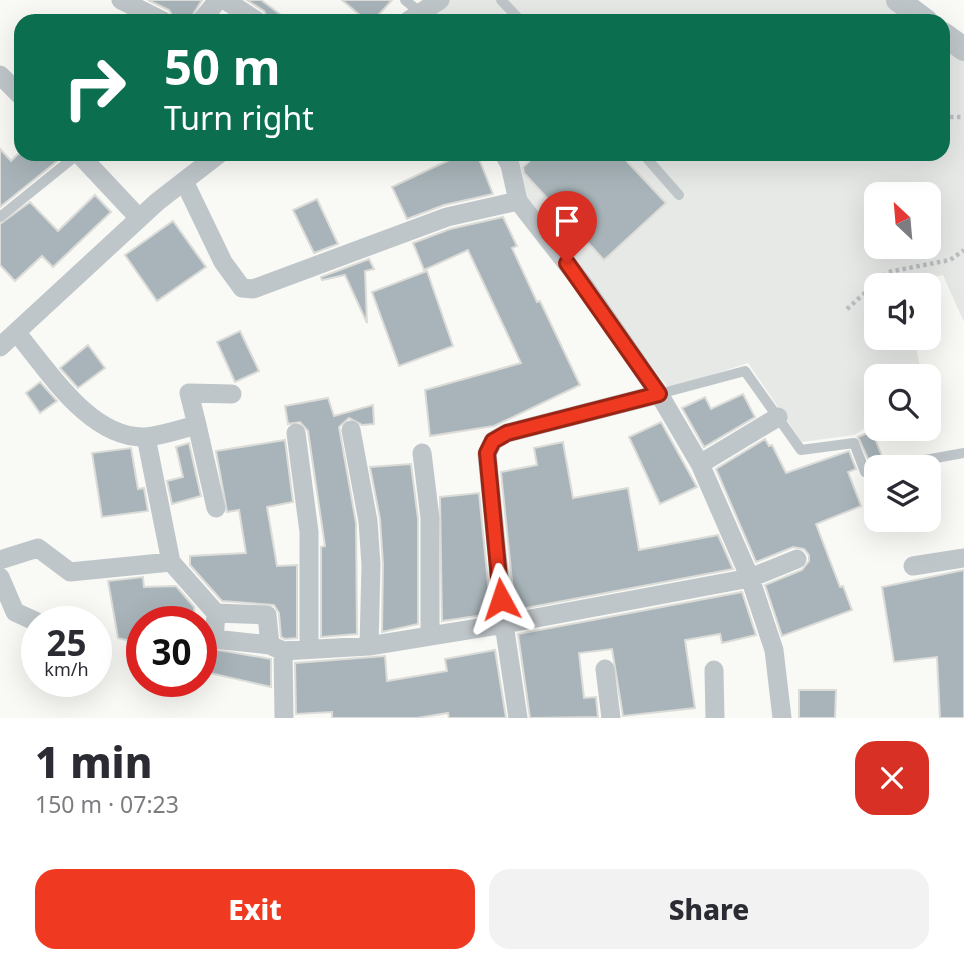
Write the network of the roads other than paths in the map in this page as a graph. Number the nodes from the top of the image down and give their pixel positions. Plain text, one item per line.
1 (121, 0) edge
2 (218, 0) edge
3 (225, 0) edge
4 (440, 0) edge
5 (501, 0) edge
6 (904, 2) edge
7 (149, 14) edge
8 (207, 14) edge
9 (246, 14) edge
10 (419, 14) edge
11 (515, 14) edge
12 (918, 14) edge
13 (70, 161) edge
14 (86, 161) edge
15 (210, 161) edge
16 (508, 161) edge
17 (649, 161) edge
18 (184, 181) junction
19 (679, 195) dead end
20 (518, 201) junction
21 (0, 217) edge
22 (139, 218) junction
23 (16, 332) junction
24 (0, 347) edge
25 (232, 394) dead end
26 (659, 394) junction
27 (778, 418) junction
28 (197, 425) junction
29 (351, 430) dead end
30 (296, 433) dead end
31 (146, 437) junction
32 (422, 453) dead end
33 (964, 453) edge
34 (941, 457) edge
35 (700, 464) junction
36 (864, 469) edge
37 (216, 508) dead end
38 (964, 558) edge
39 (797, 559) dead end
40 (0, 560) edge
41 (171, 562) junction
42 (913, 566) dead end
43 (0, 577) edge
44 (750, 578) junction
45 (211, 606) edge
46 (217, 612) edge
47 (21, 615) edge
48 (503, 624) junction
49 (430, 636) junction
50 (217, 639) edge
51 (369, 646) junction
52 (276, 648) junction
53 (309, 649) junction
54 (605, 669) dead end
55 (714, 670) dead end
56 (284, 717) edge
57 (518, 718) edge
58 (611, 718) edge
59 (715, 718) edge
60 (782, 718) edge

1 - 7 street
2 - 8 street
3 - 9 street
4 - 10 street
5 - 11 lane
6 - 12 street
13 - 21 lane
14 - 22 street
15 - 18 street
16 - 20 street
17 - 19 lane
18 - 20 street
18 - 22 street
20 - 26 street
22 - 23 street
23 - 24 street
23 - 31 street
25 - 28 street
26 - 27 lane
26 - 35 street
26 - 48 street
27 - 35 street
27 - 36 lane
28 - 31 street
28 - 37 street
29 - 51 street
30 - 53 street
31 - 41 street
32 - 49 street
33 - 34 lane
35 - 44 street
38 - 42 street
39 - 44 street
40 - 41 street
41 - 45 street
43 - 47 street
44 - 48 street
44 - 60 street
46 - 52 street
48 - 49 street
48 - 57 street
49 - 51 street
50 - 52 street
51 - 53 street
52 - 53 street
52 - 56 street
54 - 58 street
55 - 59 street

